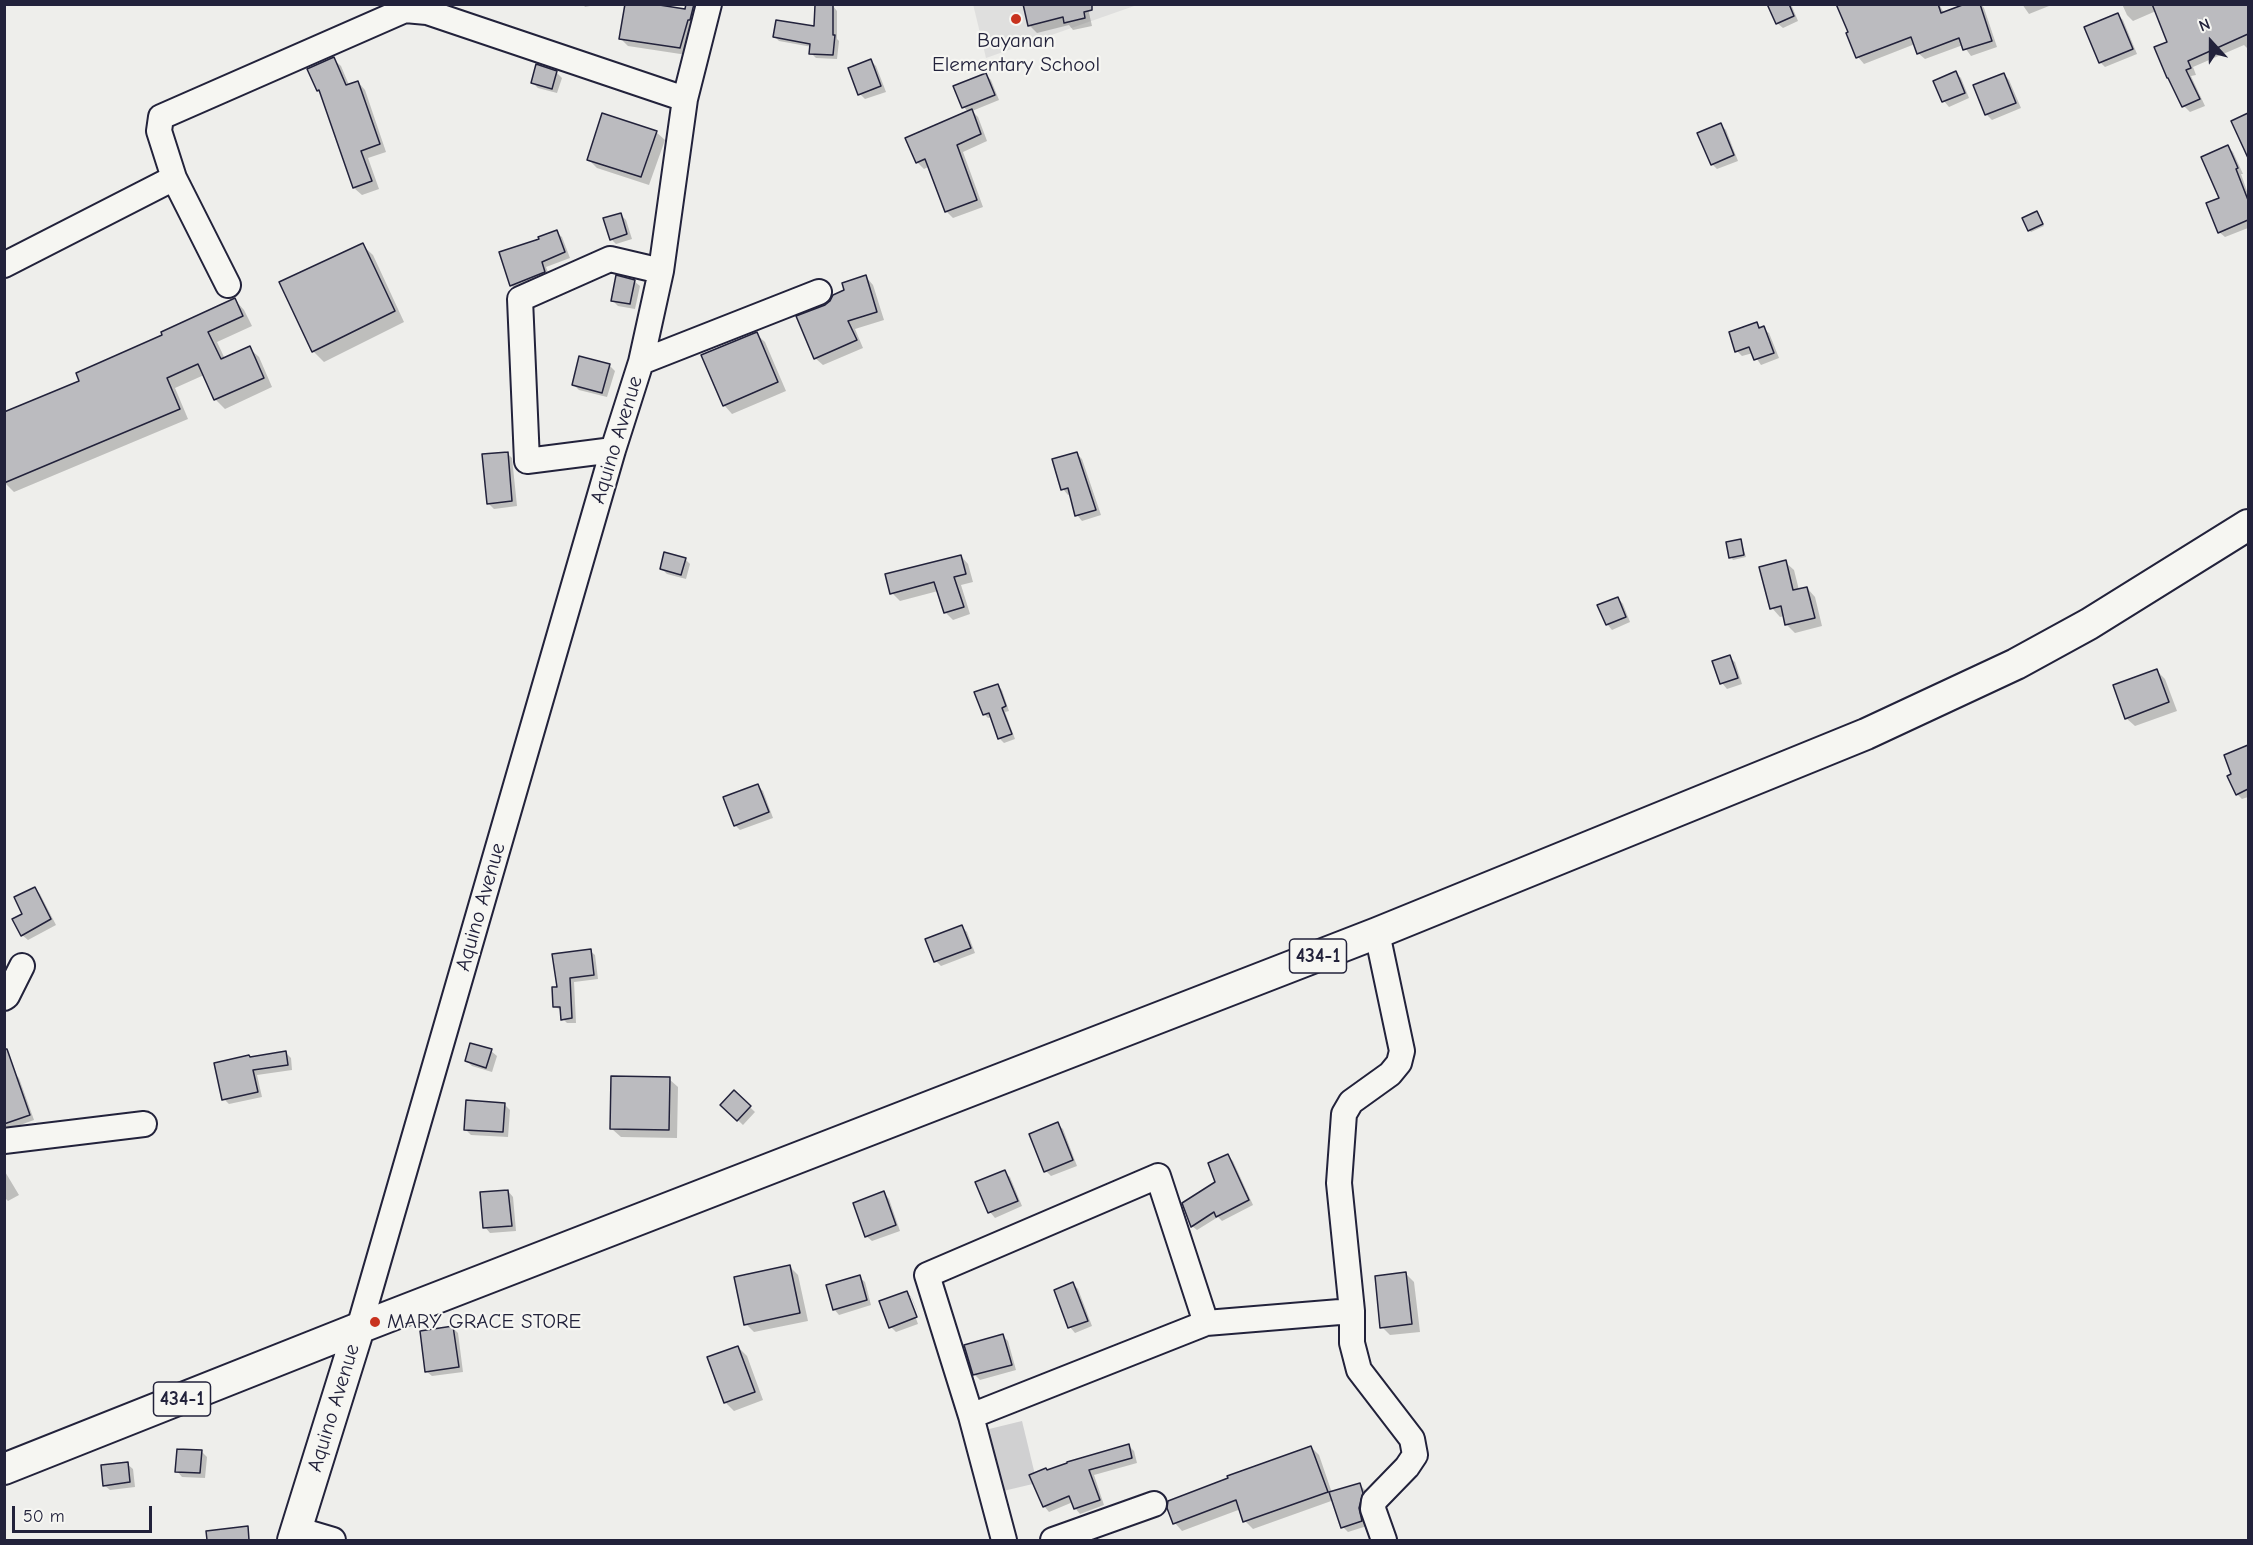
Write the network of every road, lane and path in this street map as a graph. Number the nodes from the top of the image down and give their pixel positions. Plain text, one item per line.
1 (709, 4) edge
2 (685, 99) junction
3 (174, 178) junction
4 (4, 265) edge
5 (661, 271) junction
6 (228, 285) dead end
7 (819, 291) dead end
8 (641, 362) junction
9 (614, 450) junction
10 (2248, 525) edge
11 (1377, 933) junction
12 (22, 966) dead end
13 (4, 998) edge
14 (144, 1124) dead end
15 (4, 1141) edge
16 (1352, 1311) junction
17 (1206, 1323) junction
18 (359, 1328) junction
19 (971, 1416) junction
20 (4, 1469) edge
21 (1154, 1504) dead end
22 (294, 1534) edge
23 (333, 1540) edge
24 (1004, 1540) edge
25 (1053, 1540) edge
26 (1384, 1540) edge

1 - 2 street, Aquino Avenue
2 - 3 street
2 - 5 street, Aquino Avenue
3 - 4 street
3 - 6 street
5 - 8 street, Aquino Avenue
5 - 9 street
7 - 8 street
8 - 9 street, Aquino Avenue
9 - 18 street, Aquino Avenue
10 - 11 main road, 434-1
11 - 16 street
11 - 18 main road, 434-1
12 - 13 street
14 - 15 street
16 - 17 street
16 - 26 street
17 - 19 street
17 - 19 street
18 - 20 main road, 434-1
18 - 22 main road, Aquino Avenue
19 - 24 street
21 - 25 street
22 - 23 street

